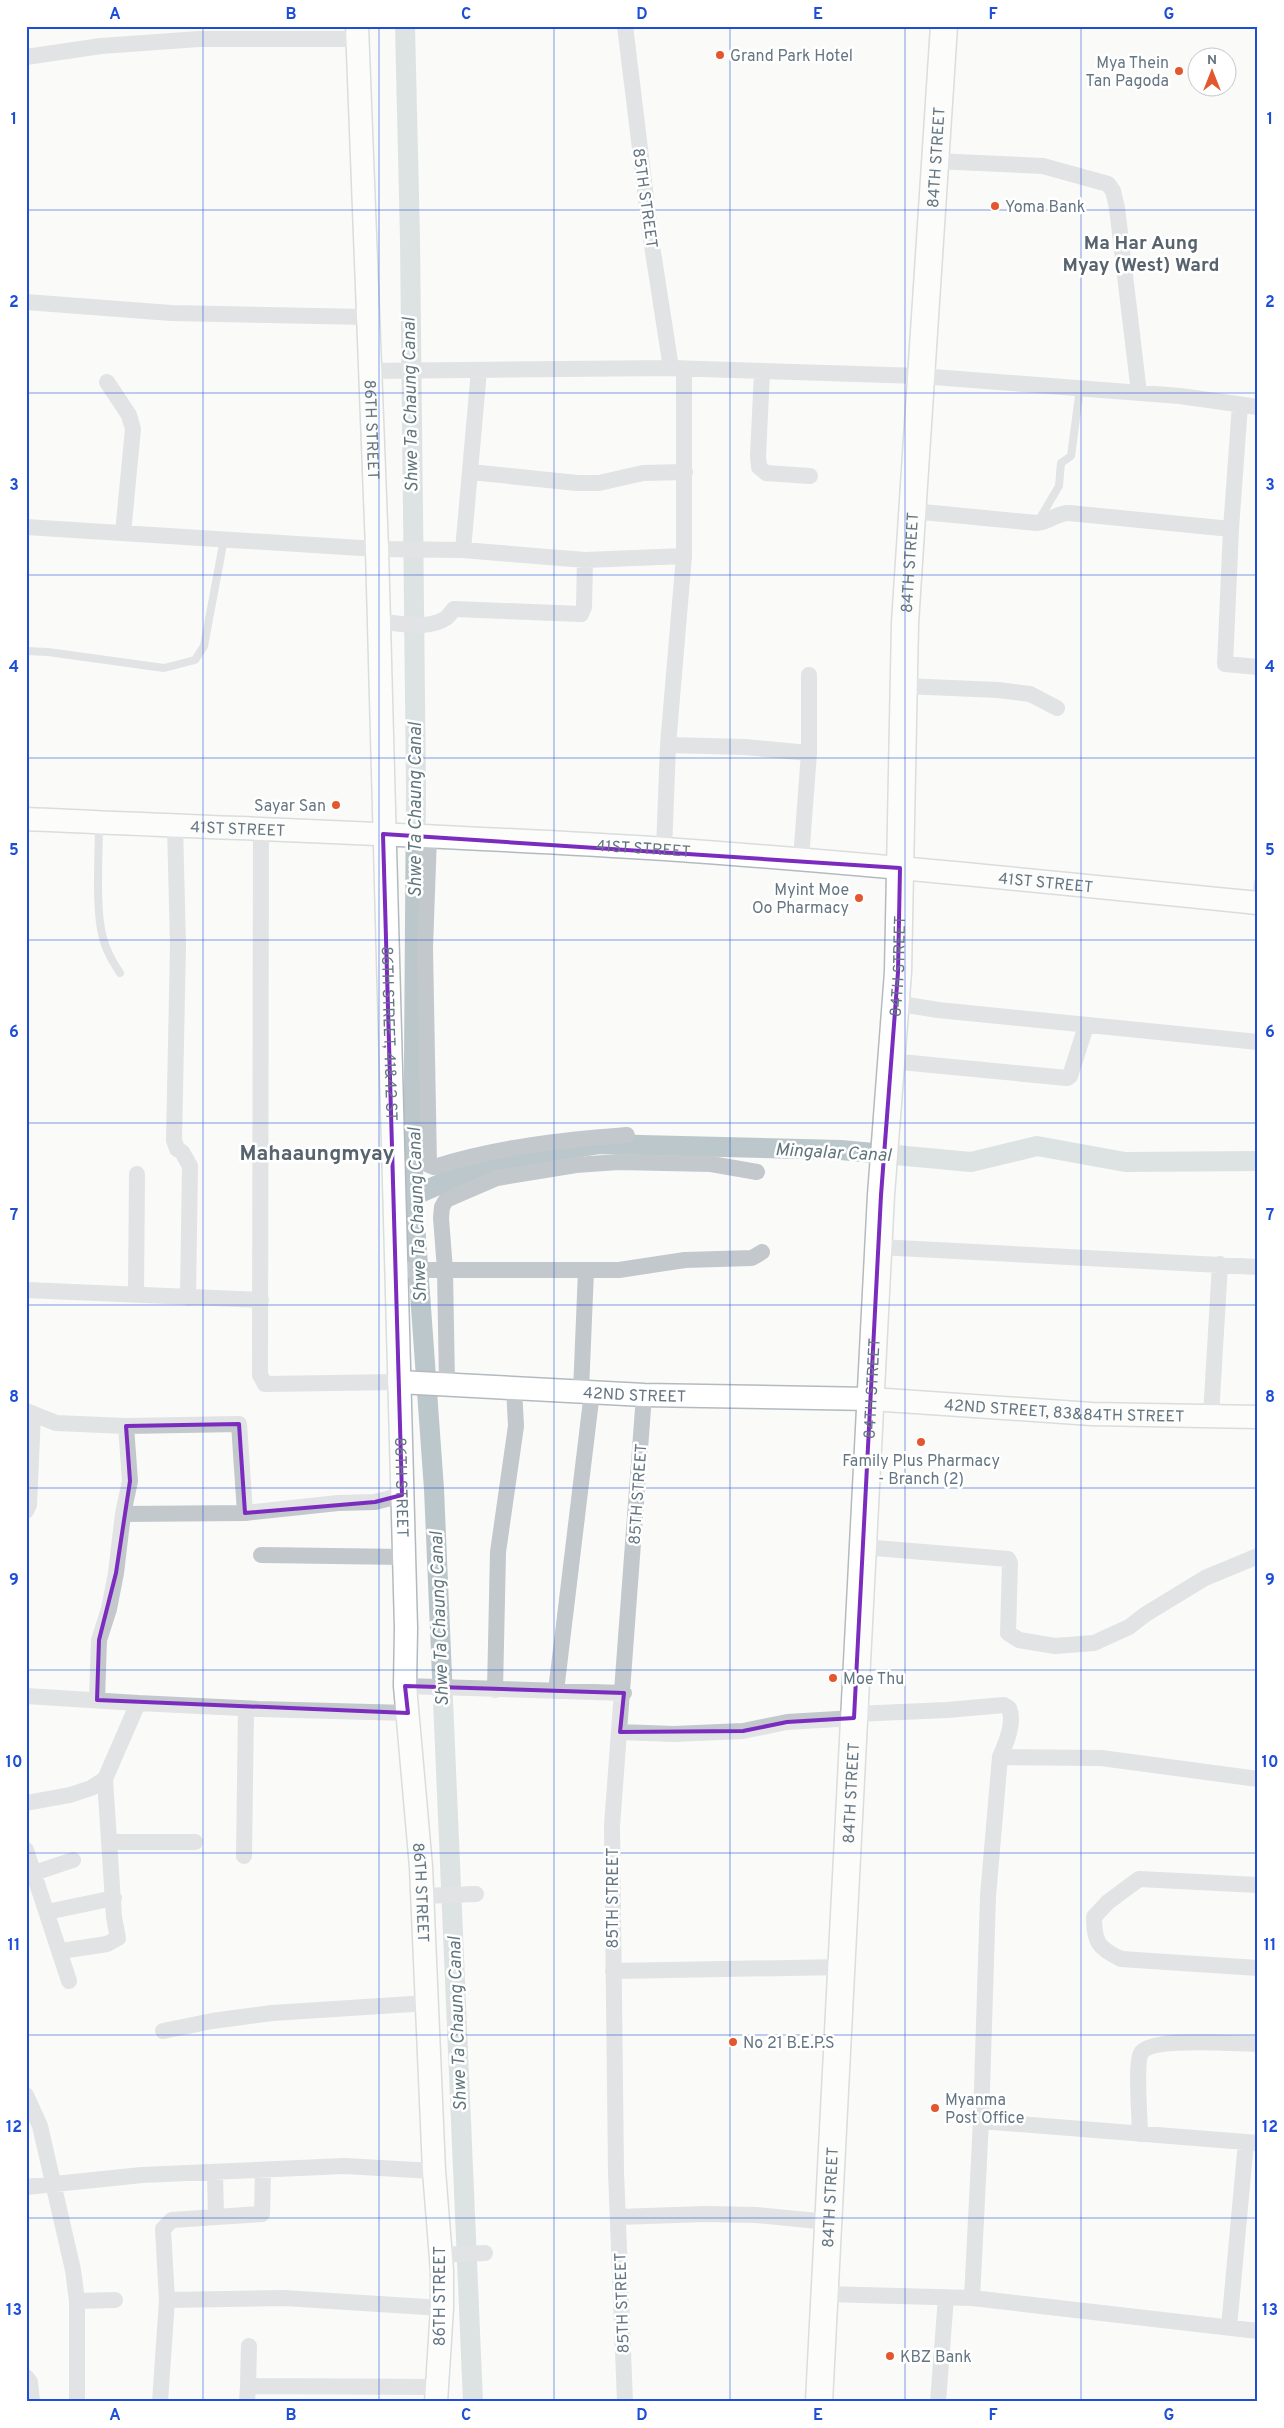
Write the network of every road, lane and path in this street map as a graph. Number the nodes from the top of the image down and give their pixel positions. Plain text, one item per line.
1 (626, 26) edge
2 (944, 26) edge
3 (357, 33) edge
4 (26, 57) edge
5 (934, 162) junction
6 (26, 302) edge
7 (368, 317) junction
8 (678, 369) junction
9 (479, 370) junction
10 (380, 371) junction
11 (762, 372) junction
12 (920, 376) junction
13 (107, 382) dead end
14 (1080, 388) junction
15 (1138, 393) junction
16 (1240, 405) junction
17 (1258, 407) edge
18 (471, 472) junction
19 (685, 472) junction
20 (810, 476) dead end
21 (912, 511) junction
22 (1037, 523) junction
23 (26, 527) edge
24 (1231, 529) junction
25 (123, 533) junction
26 (224, 539) junction
27 (386, 549) junction
28 (463, 550) junction
29 (684, 556) junction
30 (585, 560) junction
31 (389, 622) junction
32 (26, 651) edge
33 (1258, 667) edge
34 (809, 675) dead end
35 (904, 686) junction
36 (1057, 708) dead end
37 (668, 744) junction
38 (808, 754) junction
39 (26, 819) edge
40 (99, 822) junction
41 (175, 826) junction
42 (261, 830) junction
43 (388, 834) junction
44 (427, 836) junction
45 (664, 849) junction
46 (801, 860) junction
47 (900, 868) junction
48 (1257, 896) edge
49 (120, 973) dead end
50 (896, 1002) junction
51 (1086, 1026) junction
52 (1258, 1042) edge
53 (890, 1061) junction
54 (627, 1135) dead end
55 (757, 1172) dead end
56 (138, 1174) dead end
57 (879, 1247) junction
58 (762, 1252) dead end
59 (1220, 1264) junction
60 (1258, 1267) edge
61 (403, 1270) junction
62 (442, 1270) junction
63 (586, 1271) junction
64 (26, 1290) edge
65 (136, 1294) junction
66 (188, 1298) junction
67 (261, 1300) junction
68 (407, 1382) junction
69 (445, 1384) junction
70 (514, 1388) junction
71 (586, 1392) junction
72 (644, 1395) junction
73 (871, 1399) junction
74 (30, 1413) edge
75 (1211, 1416) junction
76 (1258, 1417) edge
77 (126, 1426) junction
78 (402, 1494) junction
79 (26, 1511) edge
80 (245, 1513) junction
81 (123, 1514) junction
82 (863, 1547) junction
83 (261, 1555) dead end
84 (1258, 1556) edge
85 (404, 1557) junction
86 (416, 1687) junction
87 (496, 1690) junction
88 (556, 1691) junction
89 (624, 1693) junction
90 (26, 1696) edge
91 (97, 1700) junction
92 (138, 1703) junction
93 (246, 1709) junction
94 (408, 1713) junction
95 (855, 1716) junction
96 (620, 1732) junction
97 (1000, 1757) junction
98 (105, 1779) junction
99 (1258, 1780) edge
100 (26, 1803) edge
101 (110, 1842) junction
102 (195, 1842) dead end
103 (26, 1850) edge
104 (244, 1856) dead end
105 (73, 1860) dead end
106 (34, 1873) junction
107 (1258, 1885) edge
108 (470, 1894) dead end
109 (432, 1896) junction
110 (114, 1898) junction
111 (47, 1912) junction
112 (61, 1951) junction
113 (842, 1967) junction
114 (1258, 1968) edge
115 (612, 1971) junction
116 (69, 1980) dead end
117 (428, 2003) junction
118 (163, 2031) dead end
119 (1258, 2044) edge
120 (26, 2095) edge
121 (981, 2121) junction
122 (1140, 2134) junction
123 (1252, 2142) edge
124 (262, 2170) junction
125 (434, 2170) junction
126 (216, 2172) junction
127 (53, 2185) junction
128 (26, 2187) edge
129 (216, 2216) junction
130 (618, 2217) junction
131 (828, 2222) junction
132 (482, 2253) dead end
133 (449, 2254) junction
134 (825, 2294) junction
135 (946, 2297) junction
136 (972, 2298) junction
137 (115, 2300) dead end
138 (167, 2300) junction
139 (77, 2301) junction
140 (442, 2308) junction
141 (1229, 2327) junction
142 (1258, 2331) edge
143 (250, 2346) dead end
144 (26, 2377) edge
145 (247, 2394) edge
146 (437, 2394) edge
147 (32, 2402) edge
148 (77, 2402) edge
149 (160, 2402) edge
150 (625, 2402) edge
151 (819, 2402) edge
152 (938, 2402) edge

1 - 8 street, 85TH STREET
2 - 5 main road, 84TH STREET
3 - 4 street
3 - 7 main road, 86TH STREET
5 - 12 main road, 84TH STREET
5 - 15 street
6 - 7 street
7 - 10 main road, 86TH STREET
8 - 9 street
8 - 11 street
8 - 19 street, 85TH STREET
9 - 10 street
9 - 18 street
10 - 27 main road, 86TH STREET
11 - 12 street
11 - 20 street
12 - 14 street
12 - 21 main road, 84TH STREET
13 - 25 street
14 - 15 street
14 - 22 lane
15 - 16 street
16 - 17 street
16 - 24 street
18 - 19 street
18 - 28 street
19 - 29 street, 85TH STREET
21 - 22 street
21 - 35 main road, 84TH STREET
22 - 24 street
23 - 25 street
24 - 33 street
25 - 26 street
26 - 27 street
26 - 32 lane
27 - 28 street
27 - 31 main road, 86TH STREET
28 - 30 street
29 - 30 street
29 - 37 street, 85TH STREET
30 - 31 street
31 - 43 main road, 86TH STREET
34 - 38 street
35 - 36 street
35 - 47 main road, 84TH STREET
37 - 38 street
37 - 45 street, 85TH STREET
38 - 46 street
39 - 40 main road, 41ST STREET
40 - 41 main road, 41ST STREET
40 - 49 lane
41 - 42 main road, 41ST STREET
41 - 66 street
42 - 43 main road, 41ST STREET
42 - 67 street
43 - 44 main road, 41ST STREET
43 - 61 main road, 86TH STREET, 41&42 ST
44 - 45 main road, 41ST STREET
44 - 54 street
45 - 46 main road, 41ST STREET
46 - 47 main road, 41ST STREET
47 - 48 main road, 41ST STREET
47 - 50 main road, 84TH STREET
50 - 51 street
50 - 53 main road, 84TH STREET
51 - 52 street
51 - 53 street
53 - 57 main road, 84TH STREET
55 - 62 street
56 - 65 street
57 - 59 street
57 - 73 main road, 84TH STREET
58 - 63 street
59 - 60 street
59 - 75 street
61 - 62 street
61 - 68 main road, 86TH STREET, 41&42 ST
62 - 63 street
62 - 69 street
63 - 71 street
64 - 65 street
65 - 66 street
66 - 67 street
67 - 68 street
68 - 69 main road, 42ND STREET
68 - 78 main road, 86TH STREET
69 - 70 main road, 42ND STREET
70 - 71 main road, 42ND STREET
70 - 87 street
71 - 72 main road, 42ND STREET
71 - 88 street
72 - 73 main road, 42ND STREET
72 - 89 street, 85TH STREET
73 - 75 main road, 42ND STREET, 83&84TH STREET
73 - 82 main road, 84TH STREET
74 - 77 street
74 - 79 street
75 - 76 main road, 42ND STREET, 83&84TH STREET
77 - 80 street
77 - 81 street
78 - 80 street
78 - 85 main road, 86TH STREET
80 - 81 street
81 - 91 street
82 - 84 street
82 - 95 main road, 84TH STREET
83 - 85 street
85 - 86 main road, 86TH STREET
86 - 87 street
86 - 94 main road, 86TH STREET
87 - 88 street
88 - 89 street
89 - 96 street, 85TH STREET
90 - 91 street
91 - 92 street
92 - 93 street
92 - 98 street
93 - 94 street
93 - 104 street
94 - 109 main road, 86TH STREET
95 - 96 street
95 - 97 street
95 - 113 main road, 84TH STREET
96 - 115 street, 85TH STREET
97 - 99 street
97 - 121 street
98 - 100 street
98 - 101 street
101 - 102 street
101 - 110 street
103 - 106 street
105 - 106 street
106 - 111 street
107 - 114 street
108 - 109 street
109 - 117 main road, 86TH STREET
110 - 111 street
110 - 112 street
111 - 112 street
112 - 116 street
113 - 115 street
113 - 131 main road, 84TH STREET
115 - 130 street, 85TH STREET
117 - 118 street
117 - 125 main road, 86TH STREET
119 - 122 street
120 - 127 street
121 - 122 street
121 - 136 street
122 - 123 street
123 - 141 street
124 - 125 street
124 - 126 street
124 - 129 street
125 - 133 main road, 86TH STREET
126 - 127 street
126 - 129 street
127 - 128 street
127 - 139 street
129 - 138 street
130 - 131 street
130 - 150 street, 85TH STREET
131 - 134 main road, 84TH STREET
132 - 133 street
133 - 140 main road, 86TH STREET
134 - 135 street
134 - 151 main road, 84TH STREET
135 - 136 street
135 - 152 street
136 - 141 street
137 - 139 street
138 - 140 street
138 - 149 street
139 - 148 street
140 - 146 main road, 86TH STREET
141 - 142 street
143 - 145 street
144 - 147 street
145 - 146 street

